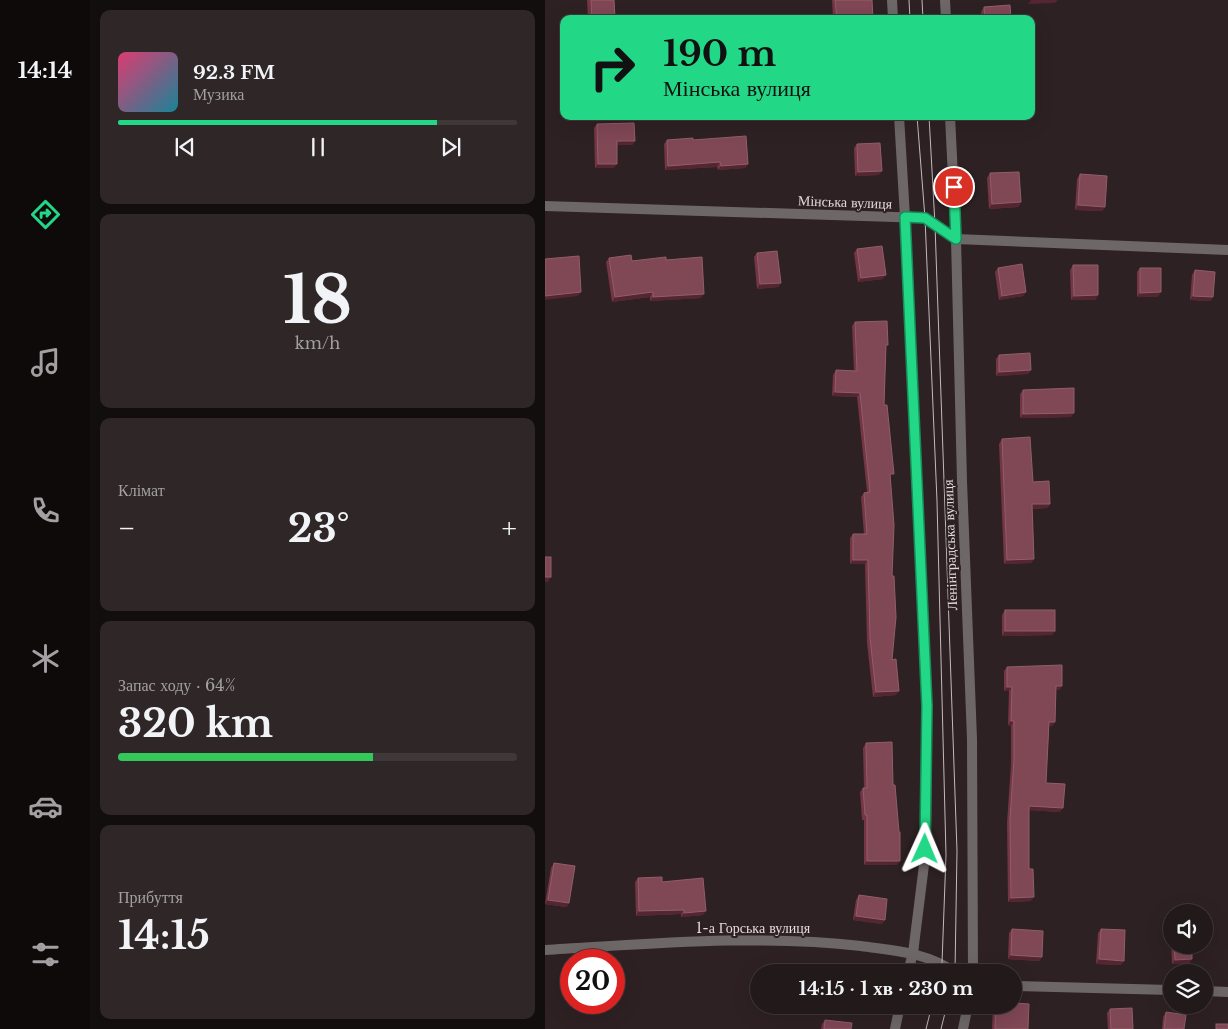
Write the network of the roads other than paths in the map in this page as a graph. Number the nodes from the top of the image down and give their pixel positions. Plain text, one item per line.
1 (891, 0) edge
2 (945, 0) edge
3 (893, 15) edge
4 (946, 15) edge
5 (899, 120) edge
6 (951, 120) edge
7 (545, 206) edge
8 (905, 217) junction
9 (956, 239) junction
10 (1228, 250) edge
11 (545, 950) edge
12 (913, 953) junction
13 (910, 964) edge
14 (943, 964) edge
15 (973, 964) edge
16 (1022, 986) edge
17 (1163, 990) edge
18 (1213, 991) edge
19 (1228, 992) edge
20 (899, 1014) edge
21 (966, 1014) edge
22 (895, 1029) edge
23 (963, 1029) edge

1 - 3 street
2 - 4 street
5 - 8 street
6 - 9 street, Ленінградська вулиця
7 - 8 street, Мінська вулиця
8 - 9 street, Мінська вулиця
8 - 12 street
9 - 10 street
9 - 15 street, Ленінградська вулиця
11 - 12 street, 1-а Горська вулиця
12 - 13 street
12 - 14 street, 1-а Горська вулиця
16 - 17 street
18 - 19 street
20 - 22 street
21 - 23 street

